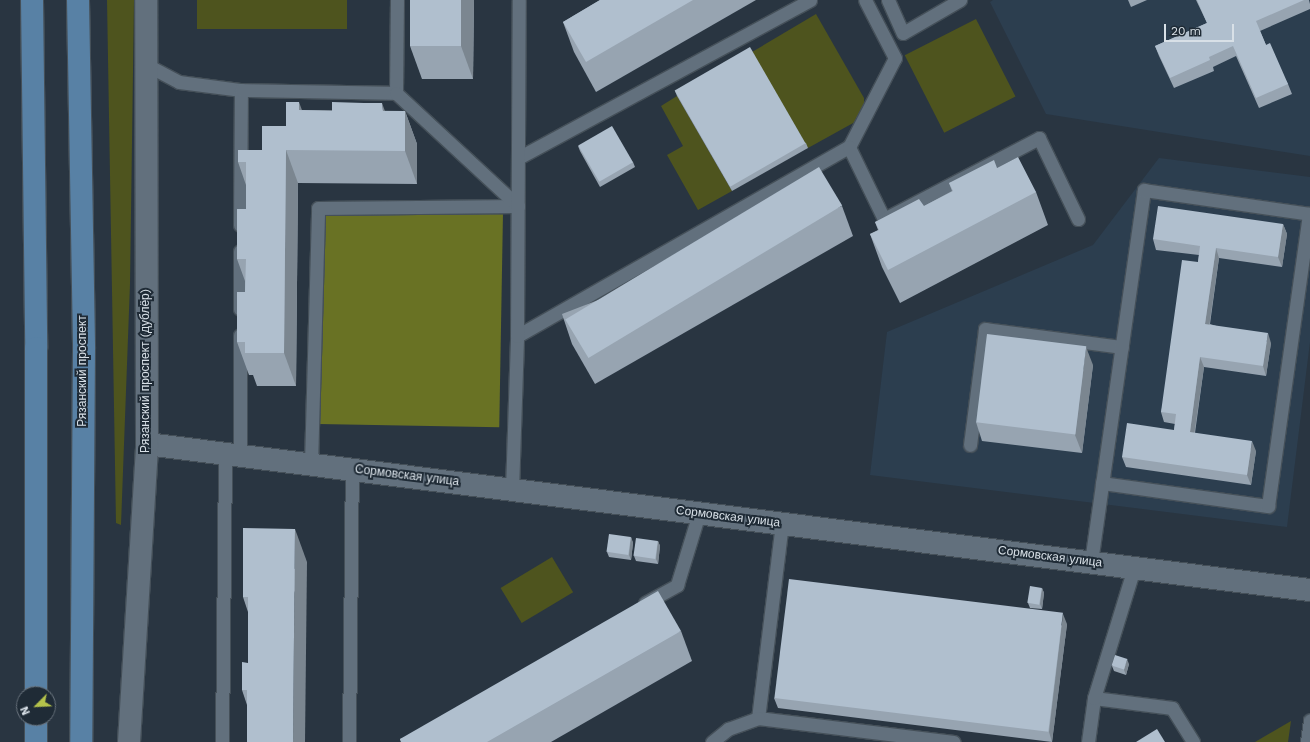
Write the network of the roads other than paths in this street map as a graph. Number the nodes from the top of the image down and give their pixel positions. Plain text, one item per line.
1 (32, 0) edge
2 (78, 0) edge
3 (146, 0) edge
4 (396, 0) edge
5 (519, 0) edge
6 (810, 0) edge
7 (865, 0) edge
8 (888, 0) edge
9 (960, 0) edge
10 (145, 64) junction
11 (241, 90) junction
12 (396, 93) junction
13 (849, 147) junction
14 (518, 158) junction
15 (518, 206) junction
16 (1310, 214) edge
17 (1078, 219) dead end
18 (516, 336) junction
19 (1122, 347) junction
20 (147, 444) junction
21 (970, 445) dead end
22 (232, 454) junction
23 (312, 464) junction
24 (352, 469) junction
25 (1102, 482) junction
26 (512, 490) junction
27 (699, 513) junction
28 (782, 524) junction
29 (1092, 562) junction
30 (1134, 568) junction
31 (1310, 590) edge
32 (636, 608) edge
33 (36, 686) edge
34 (1094, 698) junction
35 (758, 718) junction
36 (1310, 720) edge
37 (36, 726) edge
38 (36, 742) edge
39 (81, 742) edge
40 (129, 742) edge
41 (222, 742) edge
42 (349, 742) edge
43 (712, 742) edge
44 (954, 742) edge
45 (1088, 742) edge
46 (1193, 742) edge
47 (1307, 742) edge

1 - 33 main road
2 - 39 main road, Рязанский проспект
3 - 10 street, Рязанский проспект (дублёр)
4 - 12 lane
5 - 14 lane
6 - 14 lane
7 - 13 lane
8 - 9 lane
10 - 11 lane
10 - 20 street, Рязанский проспект (дублёр)
11 - 12 lane
11 - 22 lane
12 - 15 lane
13 - 17 lane
13 - 18 lane
14 - 15 lane
15 - 18 lane
15 - 23 lane
16 - 19 lane
16 - 25 lane
18 - 26 lane
19 - 21 lane
19 - 25 lane
20 - 22 street, Сормовская улица
20 - 40 street, Рязанский проспект (дублёр)
22 - 23 street, Сормовская улица
22 - 41 lane
23 - 24 street, Сормовская улица
24 - 26 street, Сормовская улица
24 - 42 lane
25 - 29 lane
26 - 27 street, Сормовская улица
27 - 28 street, Сормовская улица
27 - 32 lane
28 - 29 street, Сормовская улица
28 - 35 lane
29 - 30 street, Сормовская улица
30 - 31 street, Сормовская улица
30 - 34 lane
34 - 45 lane
34 - 46 lane
35 - 43 lane
35 - 44 lane
36 - 47 lane
37 - 38 main road

